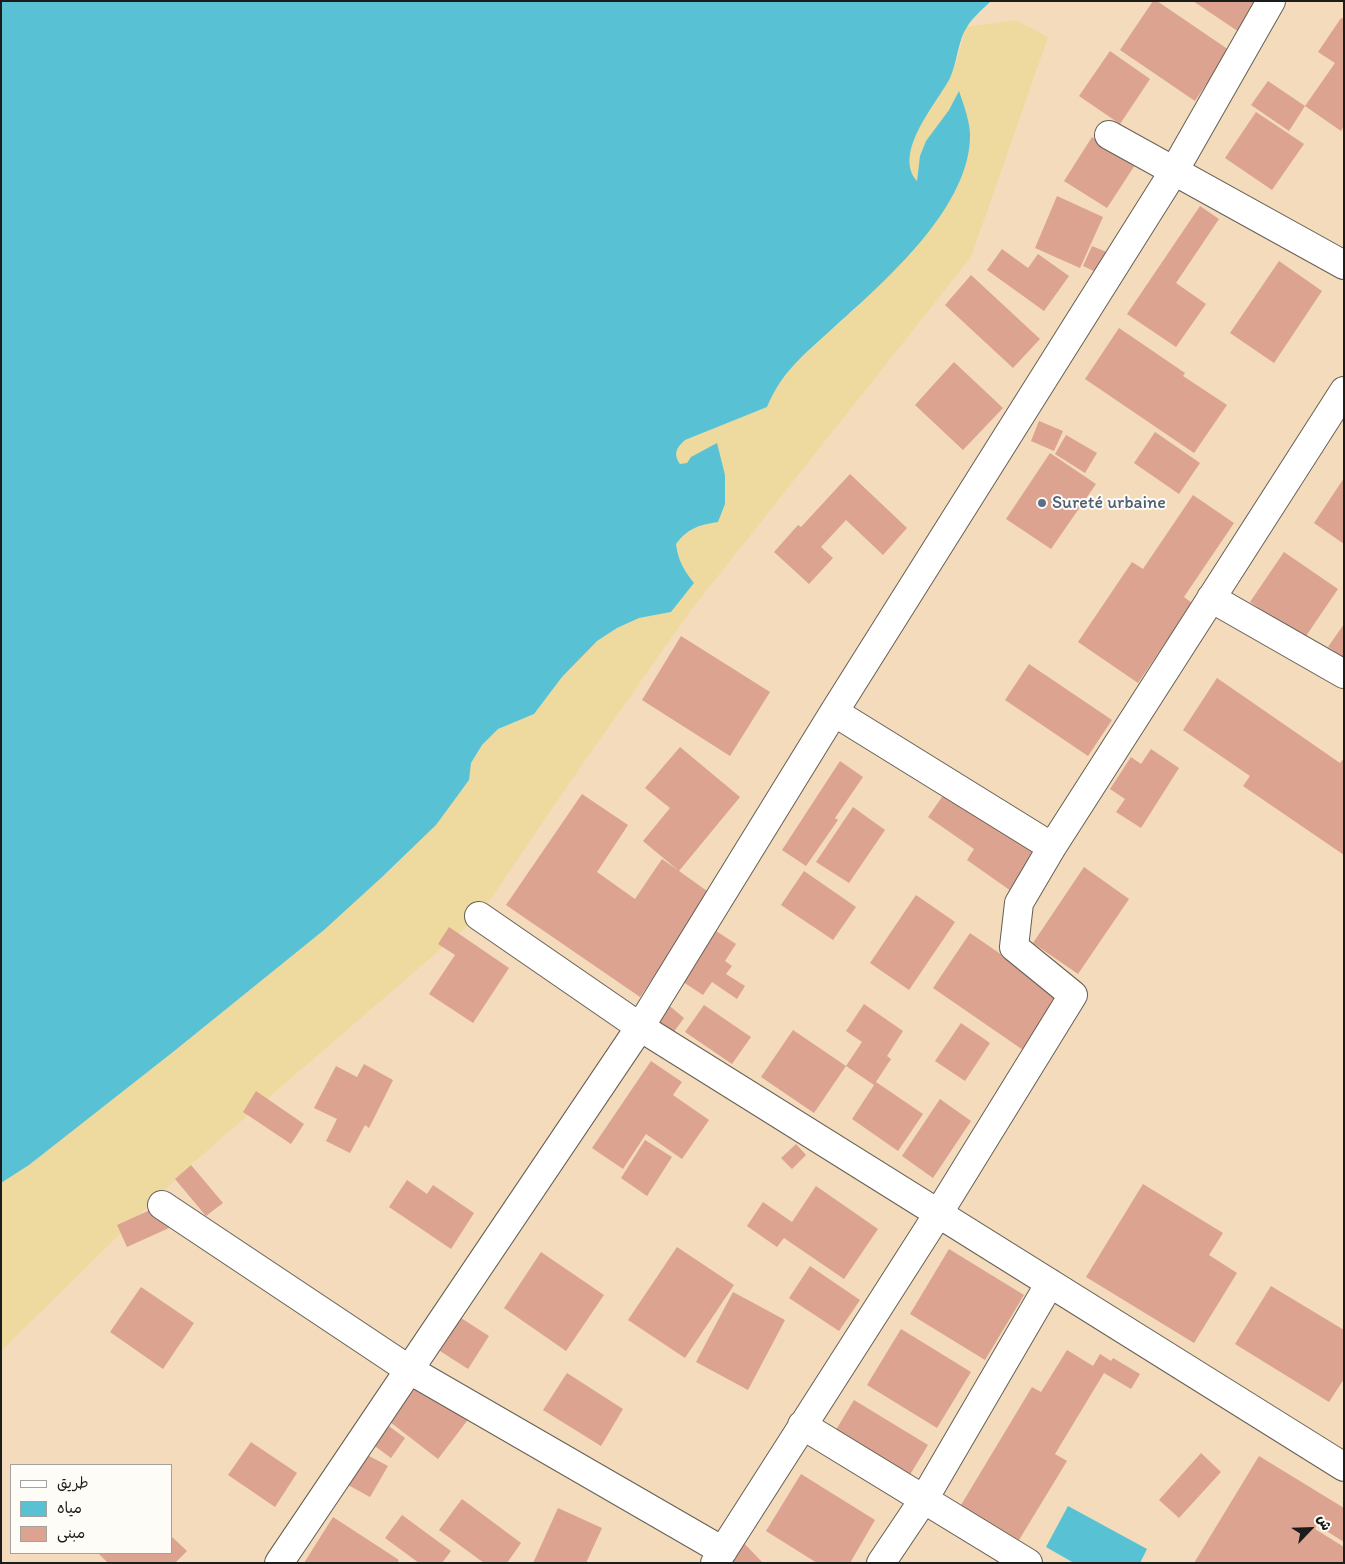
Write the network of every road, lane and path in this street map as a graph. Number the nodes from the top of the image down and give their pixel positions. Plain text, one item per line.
1 (1271, 1) edge
2 (1109, 135) dead end
3 (1174, 171) junction
4 (1344, 265) edge
5 (1344, 391) edge
6 (1211, 598) junction
7 (1344, 674) edge
8 (834, 712) junction
9 (1052, 847) junction
10 (479, 916) dead end
11 (640, 1026) junction
12 (162, 1205) dead end
13 (938, 1214) junction
14 (1050, 1283) junction
15 (408, 1369) junction
16 (802, 1424) junction
17 (1344, 1467) edge
18 (924, 1499) junction
19 (719, 1557) edge
20 (1022, 1561) edge
21 (279, 1563) edge
22 (881, 1563) edge

1 - 3 street
2 - 3 street
3 - 4 street
3 - 8 street
5 - 6 street
6 - 7 street
6 - 9 street
8 - 9 street
8 - 11 street
9 - 13 street
10 - 11 street
11 - 13 street
11 - 15 street
12 - 15 street
13 - 14 street
13 - 16 street
14 - 17 street
14 - 18 street
15 - 19 street
15 - 21 street
16 - 18 street
16 - 19 street
18 - 20 street
18 - 22 street

